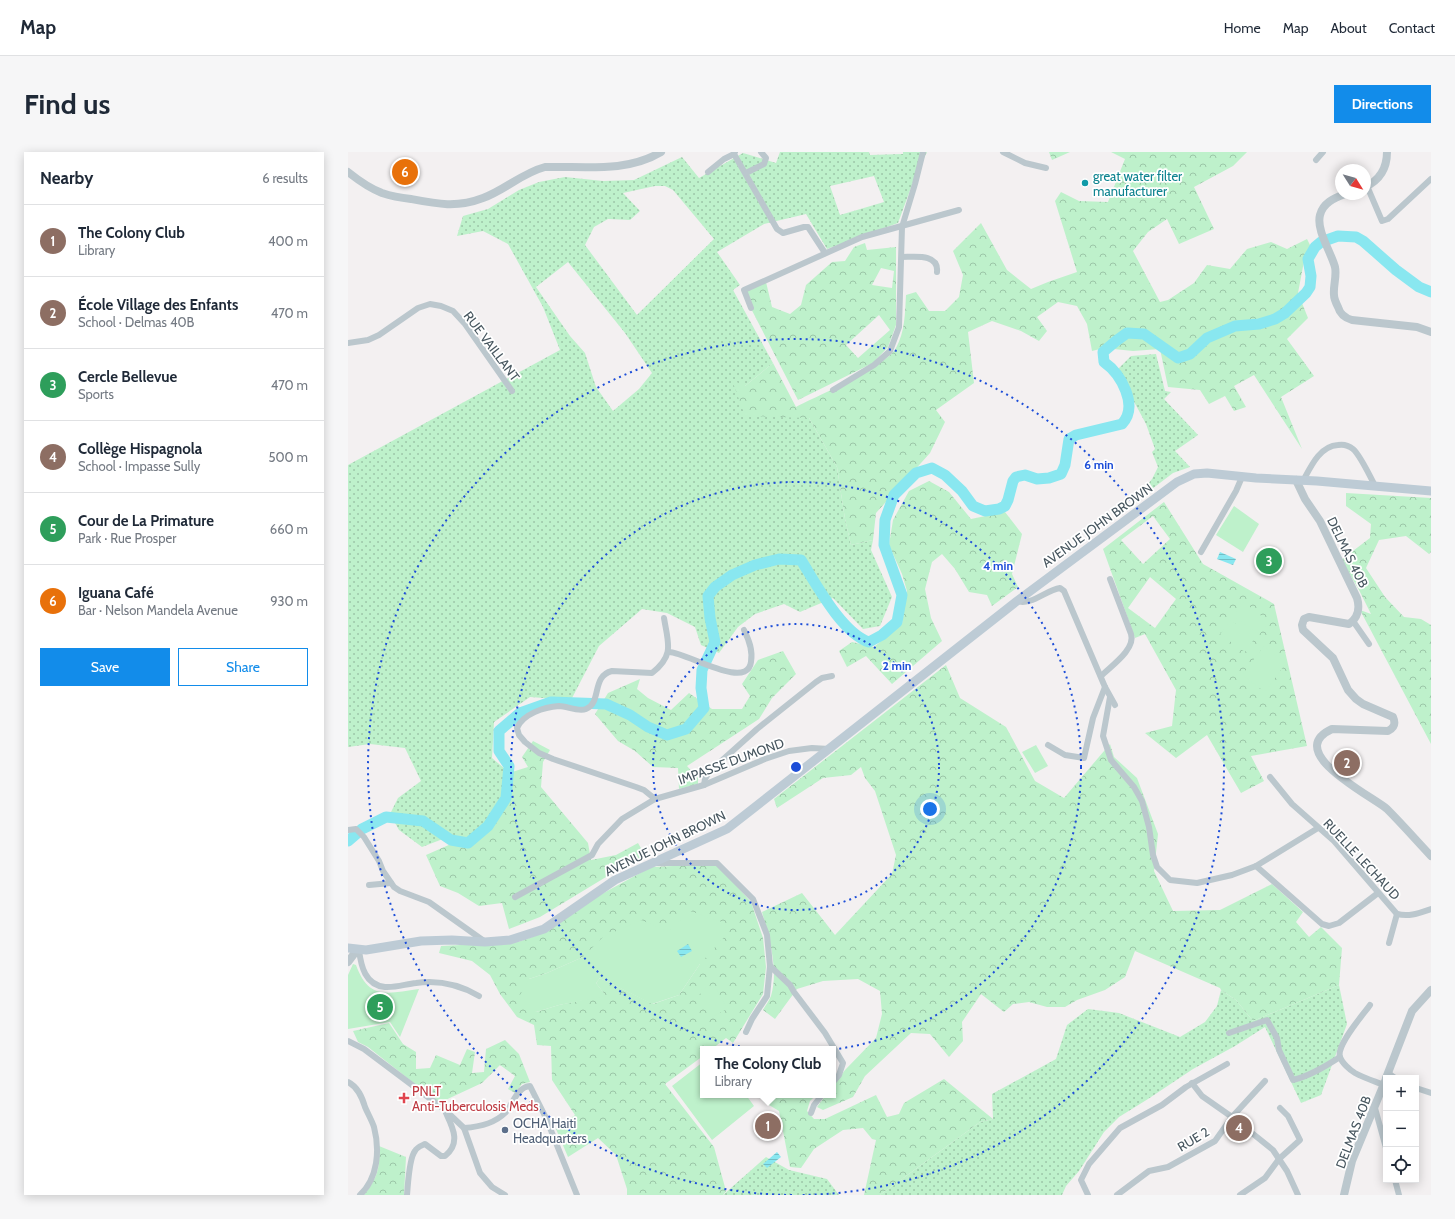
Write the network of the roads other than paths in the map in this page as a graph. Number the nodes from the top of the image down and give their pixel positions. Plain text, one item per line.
1 (661, 152) edge
2 (762, 152) edge
3 (923, 152) edge
4 (1003, 152) edge
5 (1322, 152) edge
6 (1387, 152) edge
7 (735, 153) edge
8 (1316, 160) dead end
9 (1046, 168) dead end
10 (348, 172) edge
11 (708, 172) dead end
12 (746, 173) junction
13 (1431, 179) edge
14 (1371, 183) edge
15 (1371, 197) edge
16 (1335, 198) edge
17 (960, 210) dead end
18 (902, 227) junction
19 (825, 253) junction
20 (902, 257) junction
21 (937, 272) dead end
22 (751, 308) dead end
23 (1431, 332) edge
24 (348, 343) edge
25 (833, 390) dead end
26 (512, 391) dead end
27 (1242, 477) junction
28 (1300, 481) junction
29 (1374, 486) junction
30 (1431, 491) edge
31 (1202, 552) dead end
32 (1110, 579) dead end
33 (1017, 601) junction
34 (664, 618) dead end
35 (1353, 621) junction
36 (744, 630) dead end
37 (1370, 644) dead end
38 (669, 652) junction
39 (832, 676) dead end
40 (1101, 676) junction
41 (1105, 687) junction
42 (1110, 697) junction
43 (1115, 705) dead end
44 (1048, 745) dead end
45 (829, 749) junction
46 (1270, 777) dead end
47 (704, 785) junction
48 (655, 799) junction
49 (1318, 828) junction
50 (348, 830) edge
51 (1431, 856) edge
52 (652, 863) junction
53 (1256, 866) junction
54 (392, 883) junction
55 (369, 885) dead end
56 (1378, 893) junction
57 (515, 897) dead end
58 (1431, 909) edge
59 (1397, 914) junction
60 (485, 942) junction
61 (1389, 943) dead end
62 (354, 949) edge
63 (348, 962) edge
64 (770, 966) junction
65 (1431, 990) edge
66 (479, 996) dead end
67 (1370, 1005) dead end
68 (746, 1032) dead end
69 (1229, 1033) dead end
70 (348, 1041) edge
71 (833, 1046) edge
72 (836, 1051) edge
73 (1340, 1057) junction
74 (1228, 1064) dead end
75 (1389, 1075) edge
76 (836, 1078) edge
77 (1383, 1078) edge
78 (348, 1082) edge
79 (1265, 1082) dead end
80 (1192, 1083) junction
81 (1419, 1089) edge
82 (1383, 1090) edge
83 (1431, 1093) edge
84 (820, 1098) edge
85 (1280, 1108) dead end
86 (1375, 1108) junction
87 (444, 1110) junction
88 (811, 1113) dead end
89 (1232, 1117) junction
90 (464, 1128) junction
91 (1386, 1147) edge
92 (1279, 1159) junction
93 (1396, 1183) edge
94 (360, 1195) edge
95 (407, 1195) edge
96 (505, 1195) edge
97 (577, 1195) edge
98 (1088, 1195) edge
99 (1117, 1195) edge
100 (1240, 1195) edge
101 (1298, 1195) edge
102 (1344, 1195) edge
103 (1399, 1195) edge

1 - 10 street
2 - 12 street
3 - 18 street
4 - 9 street
5 - 8 street
6 - 14 street
7 - 11 street
7 - 12 street
12 - 19 street
13 - 15 street
16 - 23 street
17 - 18 street
18 - 19 street
18 - 20 street
19 - 22 street
20 - 21 street
20 - 25 street
24 - 26 street, RUE VAILLANT
27 - 28 main road, AVENUE JOHN BROWN
27 - 31 street
27 - 33 main road, AVENUE JOHN BROWN
28 - 29 main road, AVENUE JOHN BROWN
28 - 29 street
28 - 35 street, DELMAS 40B
29 - 30 main road, AVENUE JOHN BROWN
32 - 40 street
33 - 40 street
33 - 45 main road, AVENUE JOHN BROWN
34 - 38 street
35 - 37 street
35 - 51 street
36 - 38 street
38 - 48 street
39 - 47 street
40 - 41 street
41 - 42 street
41 - 44 street
42 - 43 street
42 - 53 street
45 - 47 street, IMPASSE DUMOND
45 - 52 main road, AVENUE JOHN BROWN
46 - 49 street, RUELLE LECHAUD
47 - 48 street, IMPASSE DUMOND
48 - 57 street, IMPASSE DUMOND
49 - 53 street
49 - 56 street, RUELLE LECHAUD
50 - 54 street
52 - 60 main road, AVENUE JOHN BROWN
52 - 64 street
53 - 56 street
54 - 55 street
54 - 60 street
56 - 59 street, RUELLE LECHAUD
58 - 59 street, RUELLE LECHAUD
59 - 61 street
60 - 62 main road, AVENUE JOHN BROWN
62 - 63 street
62 - 66 street
64 - 68 street
64 - 71 street
65 - 75 street, DELMAS 40B
67 - 73 street
69 - 73 street
70 - 87 street
72 - 76 street
73 - 77 street
74 - 80 street
78 - 94 street
79 - 89 street, RUE 2
80 - 89 street
80 - 98 street
81 - 83 street
82 - 86 street, DELMAS 40B
84 - 88 street
85 - 92 street
86 - 91 street
86 - 102 street, DELMAS 40B
87 - 90 street
87 - 95 street
89 - 92 street
89 - 99 street, RUE 2
90 - 96 street
90 - 97 street
92 - 100 street
92 - 101 street
93 - 103 street

